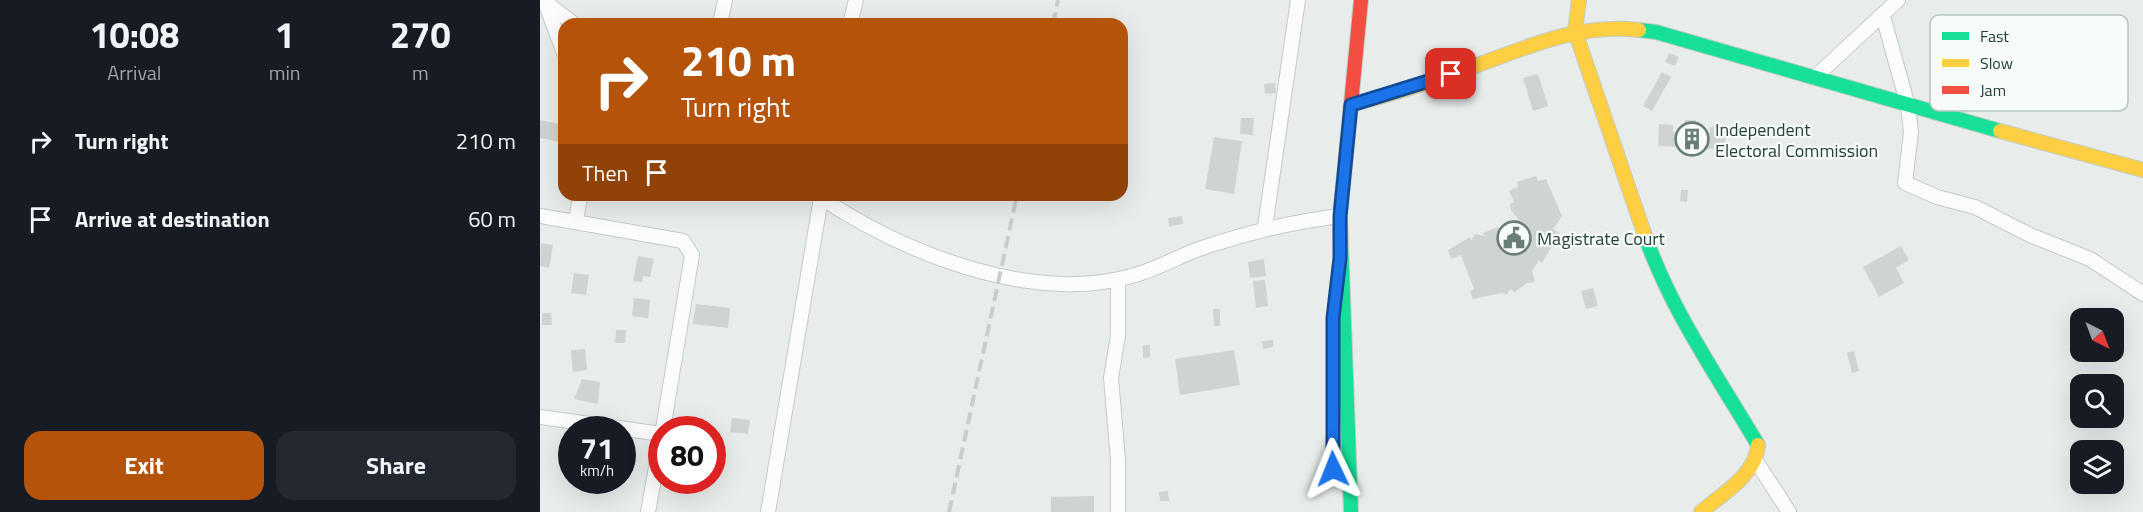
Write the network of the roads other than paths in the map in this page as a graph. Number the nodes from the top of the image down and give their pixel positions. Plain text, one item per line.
1 (725, 0) edge
2 (856, 0) edge
3 (1298, 0) edge
4 (1360, 0) edge
5 (1579, 0) edge
6 (1898, 0) edge
7 (544, 1) edge
8 (1883, 16) junction
9 (566, 18) edge
10 (721, 18) edge
11 (852, 18) edge
12 (1575, 31) junction
13 (558, 37) edge
14 (1814, 78) junction
15 (1351, 105) junction
16 (1908, 106) junction
17 (2143, 170) edge
18 (579, 201) edge
19 (818, 201) edge
20 (828, 201) edge
21 (540, 216) edge
22 (1340, 216) junction
23 (576, 222) junction
24 (1265, 227) junction
25 (1340, 258) junction
26 (1118, 280) junction
27 (2143, 294) edge
28 (1332, 388) dead end
29 (665, 416) edge
30 (540, 417) edge
31 (648, 432) edge
32 (1756, 461) junction
33 (651, 494) edge
34 (648, 512) edge
35 (768, 512) edge
36 (1118, 512) edge
37 (1351, 512) edge
38 (1701, 512) edge
39 (1789, 512) edge

1 - 10 street
2 - 11 street
3 - 24 street
4 - 15 main road
5 - 12 main road
6 - 8 street
7 - 9 street
7 - 13 street
8 - 14 street
8 - 16 street
12 - 14 main road
12 - 15 main road
12 - 32 main road
14 - 16 main road
15 - 22 main road
16 - 17 main road
16 - 27 street
18 - 23 street
19 - 35 street
20 - 26 street
21 - 23 street
22 - 24 street
22 - 25 main road
23 - 29 street
24 - 26 street
25 - 28 main road
25 - 37 main road
26 - 36 street
30 - 31 street
32 - 38 main road
32 - 39 street
33 - 34 street

